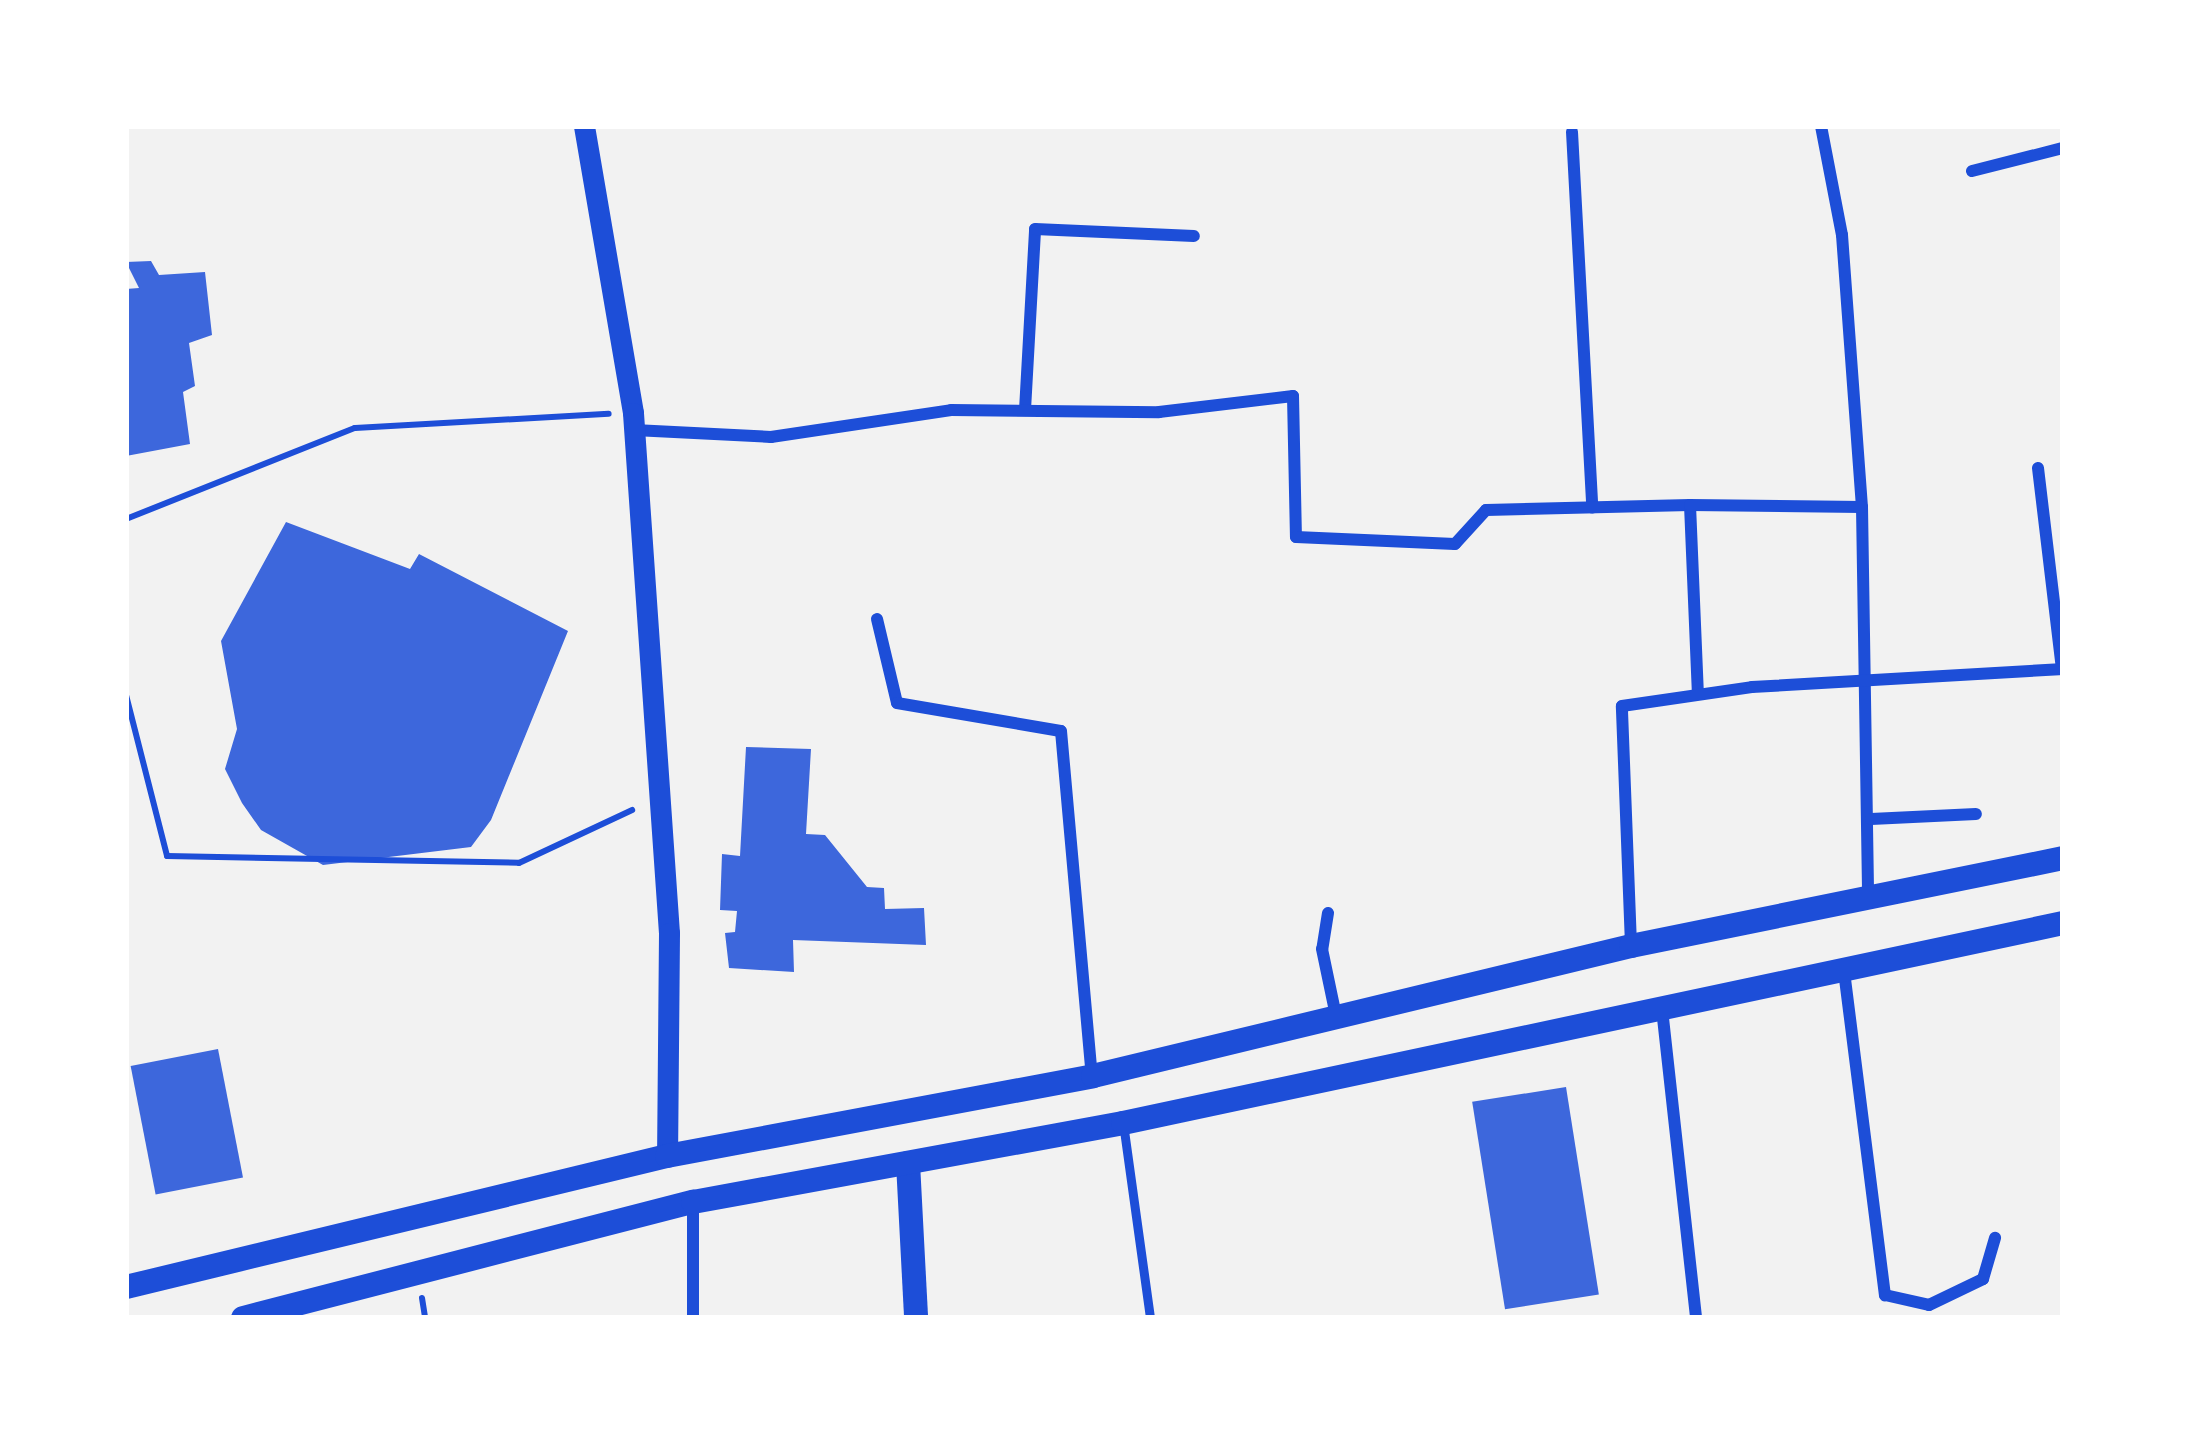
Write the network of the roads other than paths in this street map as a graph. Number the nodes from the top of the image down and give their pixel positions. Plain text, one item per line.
1 (584, 126) edge
2 (1821, 126) edge
3 (1572, 132) dead end
4 (2063, 148) edge
5 (1972, 171) dead end
6 (1195, 236) dead end
7 (1025, 410) junction
8 (634, 422) junction
9 (2038, 468) dead end
10 (1690, 505) junction
11 (1862, 507) junction
12 (1592, 508) junction
13 (877, 619) dead end
14 (2062, 669) edge
15 (1869, 683) junction
16 (1698, 694) junction
17 (1976, 814) dead end
18 (1871, 819) junction
19 (2063, 858) edge
20 (1868, 898) junction
21 (1328, 913) dead end
22 (2063, 922) edge
23 (1631, 946) junction
24 (1844, 971) junction
25 (1661, 1005) junction
26 (1336, 1017) junction
27 (1093, 1076) junction
28 (1123, 1123) junction
29 (667, 1156) junction
30 (908, 1163) junction
31 (693, 1202) junction
32 (1995, 1238) dead end
33 (126, 1287) edge
34 (243, 1318) edge
35 (693, 1318) edge
36 (916, 1318) edge
37 (1150, 1318) edge
38 (1696, 1318) edge

1 - 8 street
2 - 11 street
3 - 12 street
4 - 5 street
6 - 7 street
7 - 8 street
7 - 12 street
8 - 29 street
9 - 14 street
10 - 11 street
10 - 12 street
10 - 16 street
11 - 15 street
13 - 27 street
14 - 15 street
15 - 16 street
15 - 18 street
16 - 23 street
17 - 18 street
18 - 20 street
19 - 20 main road
20 - 23 main road
21 - 26 street
22 - 24 main road
23 - 26 main road
24 - 25 main road
24 - 32 street
25 - 28 main road
25 - 38 street
26 - 27 main road
27 - 29 main road
28 - 30 main road
28 - 37 lane
29 - 33 main road
30 - 31 main road
30 - 36 main road
31 - 34 main road
31 - 35 street

